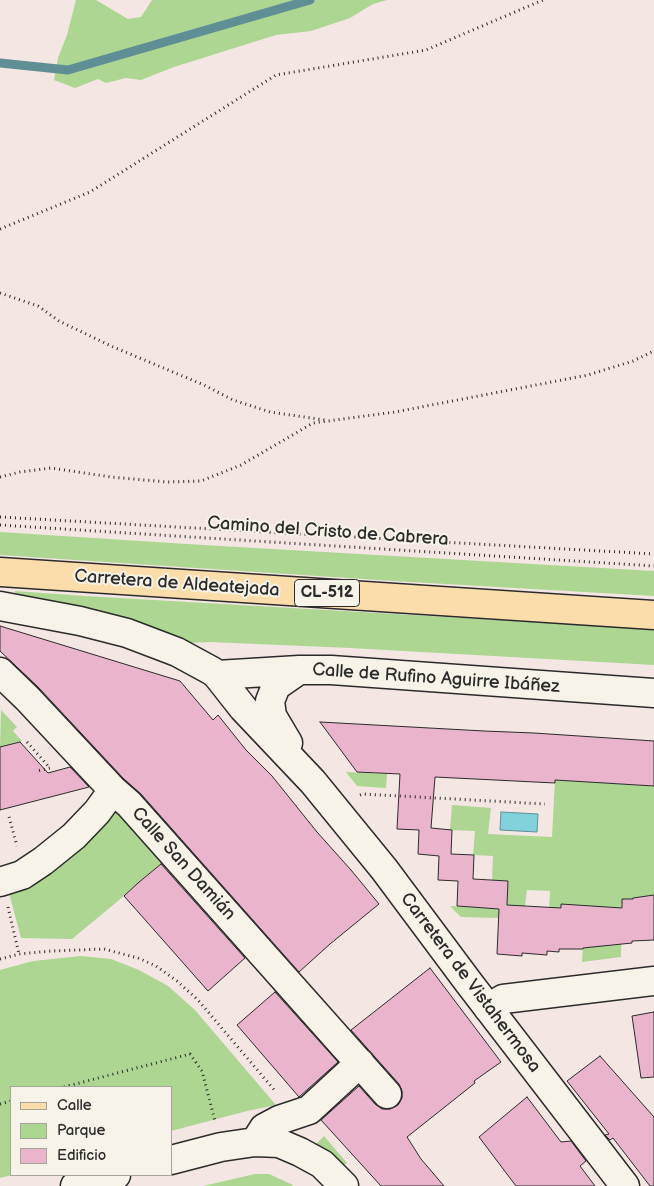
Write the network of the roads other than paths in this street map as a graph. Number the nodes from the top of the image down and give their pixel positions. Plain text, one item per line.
1 (0, 572) edge
2 (0, 606) edge
3 (654, 614) edge
4 (299, 670) junction
5 (0, 672) edge
6 (217, 675) junction
7 (654, 693) edge
8 (314, 782) junction
9 (114, 790) junction
10 (4, 894) edge
11 (654, 981) edge
12 (488, 1008) junction
13 (360, 1062) junction
14 (387, 1094) dead end
15 (255, 1142) junction
16 (172, 1160) edge
17 (112, 1176) edge
18 (75, 1186) edge
19 (344, 1186) edge
20 (625, 1186) edge

1 - 3 main road, Carretera de Aldeatejada / CL-512
2 - 6 street, Carretera de Vistahermosa
4 - 6 street, Calle de Rufino Aguirre Ibáñez
4 - 7 street, Calle de Rufino Aguirre Ibáñez
4 - 8 street, Carretera de Vistahermosa
5 - 9 street, Calle San Damián
6 - 8 street, Carretera de Vistahermosa
8 - 12 street, Carretera de Vistahermosa
9 - 10 street
9 - 13 street, Calle San Damián
11 - 12 street
12 - 20 street, Carretera de Vistahermosa
13 - 14 street, Calle San Damián
13 - 15 street
15 - 16 street
15 - 19 street
17 - 18 street

